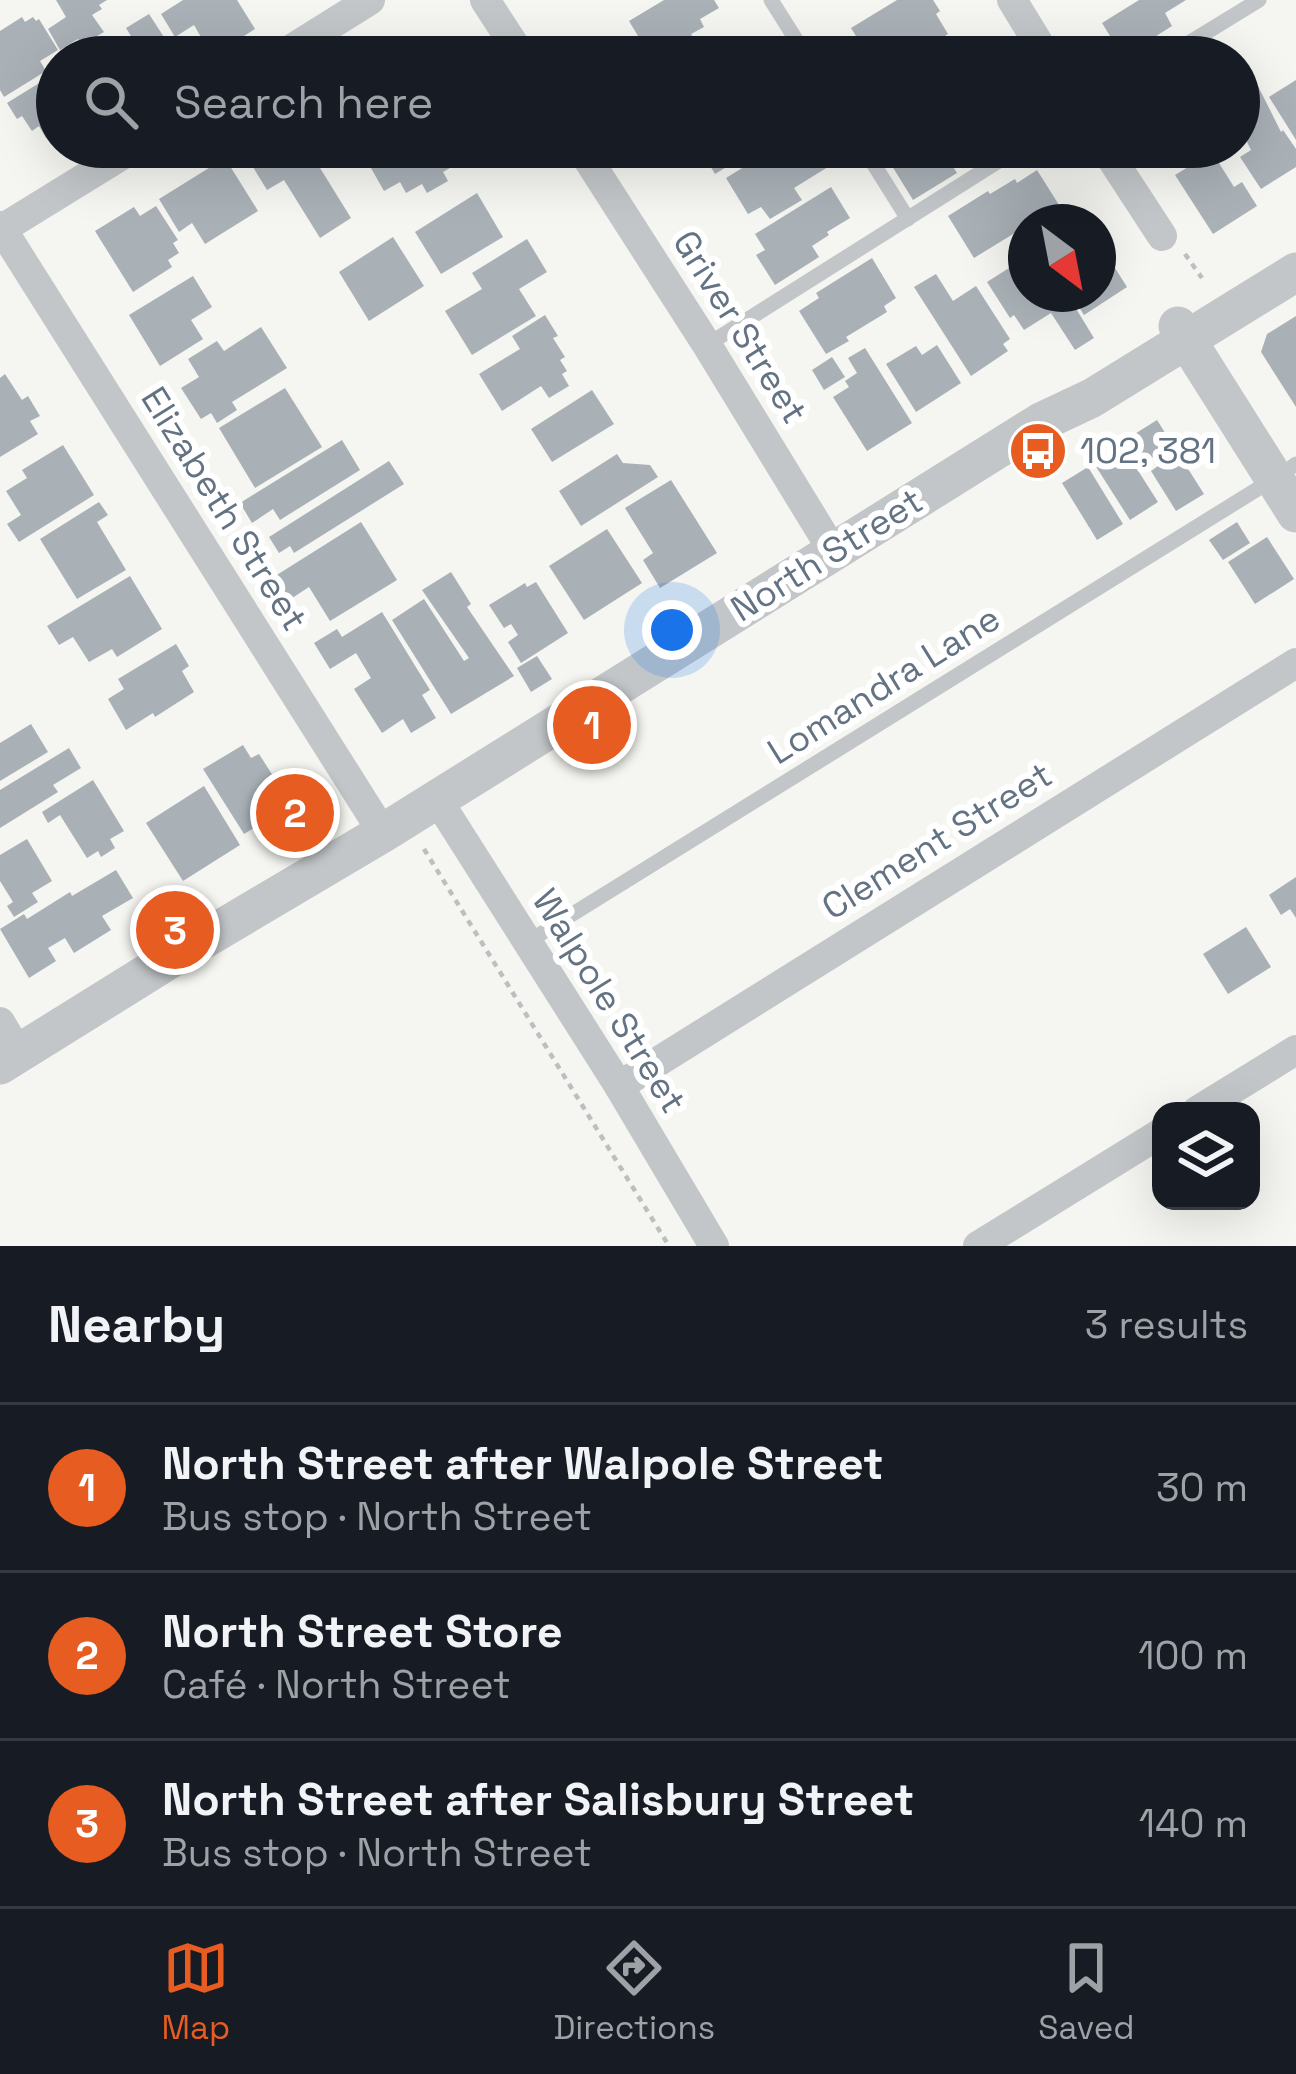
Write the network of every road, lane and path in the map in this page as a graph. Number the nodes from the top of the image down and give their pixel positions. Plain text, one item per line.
1 (370, 0) edge
2 (485, 0) edge
3 (771, 0) edge
4 (1012, 0) edge
5 (1253, 2) edge
6 (313, 36) edge
7 (508, 36) edge
8 (794, 36) edge
9 (1034, 36) edge
10 (1199, 36) edge
11 (100, 168) edge
12 (593, 168) edge
13 (876, 168) edge
14 (989, 168) edge
15 (1118, 168) edge
16 (908, 219) junction
17 (1, 227) edge
18 (1162, 236) dead end
19 (1296, 255) edge
20 (1296, 272) edge
21 (1193, 327) junction
22 (707, 345) junction
23 (1290, 471) edge
24 (1296, 513) edge
25 (833, 550) junction
26 (1296, 663) edge
27 (436, 799) junction
28 (382, 833) junction
29 (424, 849) dead end
30 (526, 943) junction
31 (6, 1047) edge
32 (1296, 1050) edge
33 (619, 1086) junction
34 (1211, 1102) edge
35 (1152, 1139) edge
36 (668, 1246) edge
37 (714, 1246) edge
38 (978, 1246) edge

1 - 6 street
2 - 7 street
3 - 8 lane
4 - 9 street
5 - 10 lane
11 - 17 street
12 - 22 street, Griver Street
13 - 16 lane
14 - 16 lane
15 - 18 street
16 - 22 lane
17 - 28 street, Elizabeth Street
19 - 21 street, North Street
20 - 21 street, North Street
21 - 23 street
21 - 25 street, North Street
22 - 25 street, Griver Street
23 - 24 street
23 - 30 lane, Lomandra Lane
25 - 27 street, North Street
26 - 33 street, Clement Street
27 - 28 street, North Street
27 - 30 street, Walpole Street
28 - 31 street, North Street
29 - 36 path
30 - 33 street, Walpole Street
32 - 34 street
33 - 37 street, Walpole Street
35 - 38 street

